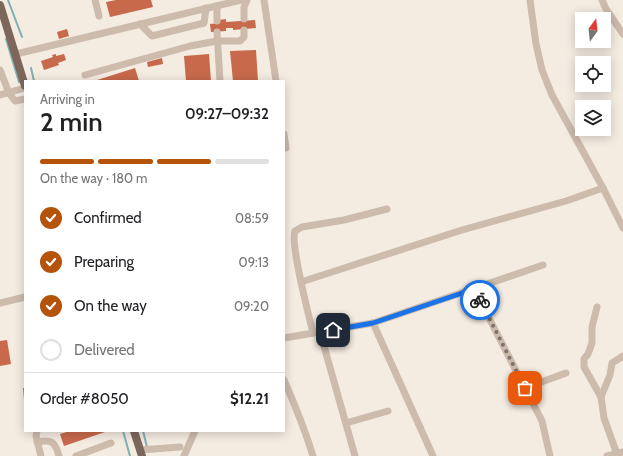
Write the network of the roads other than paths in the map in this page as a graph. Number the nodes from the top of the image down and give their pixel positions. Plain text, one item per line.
1 (95, 0) edge
2 (264, 0) edge
3 (530, 0) edge
4 (602, 0) edge
5 (242, 2) edge
6 (0, 5) edge
7 (217, 6) junction
8 (206, 8) junction
9 (98, 16) dead end
10 (244, 19) dead end
11 (217, 21) dead end
12 (140, 24) junction
13 (244, 30) dead end
14 (217, 32) dead end
15 (623, 34) edge
16 (217, 41) junction
17 (16, 54) junction
18 (0, 73) edge
19 (85, 75) dead end
20 (220, 80) edge
21 (276, 80) edge
22 (24, 83) edge
23 (24, 87) edge
24 (9, 93) junction
25 (0, 95) edge
26 (24, 98) edge
27 (285, 141) edge
28 (286, 148) dead end
29 (603, 188) junction
30 (387, 209) dead end
31 (623, 228) edge
32 (543, 265) dead end
33 (301, 282) junction
34 (474, 289) junction
35 (24, 297) edge
36 (0, 303) edge
37 (597, 307) dead end
38 (373, 323) junction
39 (316, 333) junction
40 (285, 338) edge
41 (623, 356) edge
42 (566, 373) dead end
43 (285, 382) edge
44 (525, 388) junction
45 (601, 397) junction
46 (388, 411) dead end
47 (346, 423) junction
48 (37, 432) edge
49 (134, 432) edge
50 (195, 432) edge
51 (36, 442) junction
52 (111, 443) dead end
53 (180, 447) dead end
54 (160, 448) junction
55 (141, 453) edge
56 (620, 453) edge
57 (41, 456) edge
58 (59, 456) edge
59 (76, 456) edge
60 (162, 456) edge
61 (184, 456) edge
62 (313, 456) edge
63 (355, 456) edge
64 (433, 456) edge
65 (550, 456) edge
66 (607, 456) edge

1 - 9 street
2 - 21 street
3 - 29 street
4 - 15 street
5 - 7 street
5 - 10 street
6 - 17 main road
7 - 8 street
7 - 11 street
8 - 12 street
8 - 12 street
12 - 17 street
13 - 16 street
14 - 16 street
16 - 19 street
16 - 20 street
17 - 22 main road
18 - 24 street
23 - 24 street
24 - 25 street
24 - 26 street
27 - 28 street
29 - 31 street
29 - 33 street
30 - 33 street
32 - 34 street
33 - 39 street
34 - 38 street
34 - 44 street
35 - 36 street
37 - 45 street
38 - 39 street
38 - 64 street
39 - 40 street
39 - 47 street
41 - 45 street
42 - 44 street
43 - 62 street
44 - 65 street
45 - 56 street
46 - 47 street
47 - 63 street
48 - 51 street
49 - 55 main road
50 - 61 street
51 - 57 street
51 - 58 street
52 - 59 street
53 - 54 street
54 - 55 street
54 - 60 street
56 - 66 street

